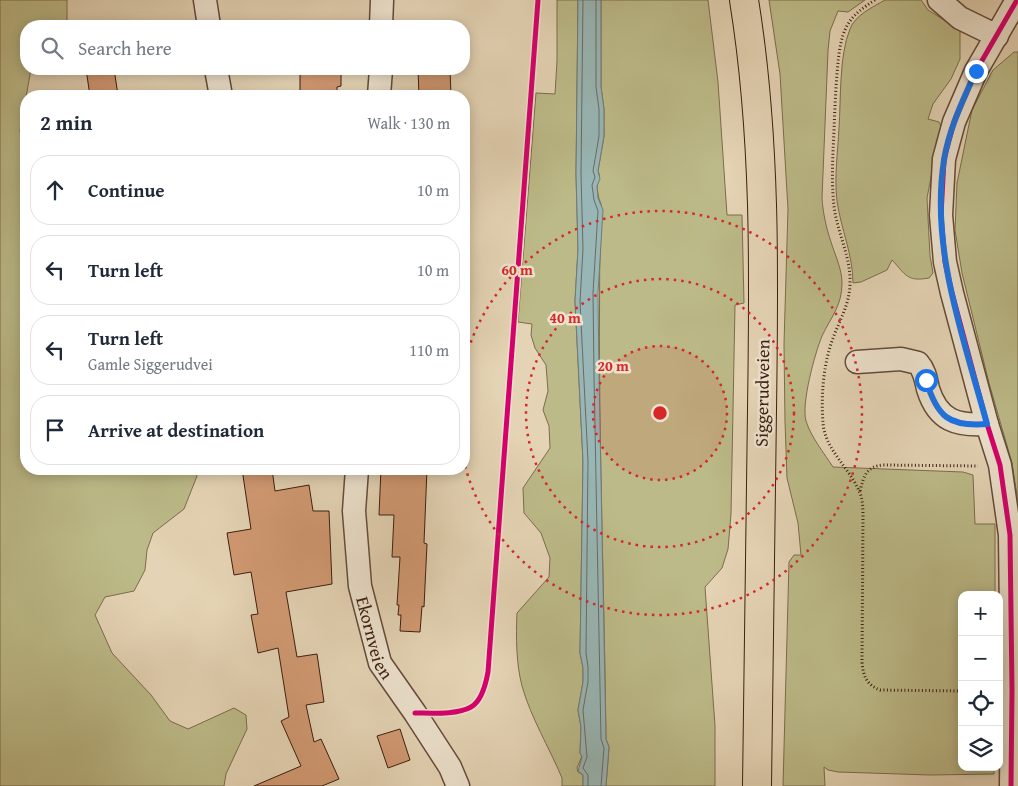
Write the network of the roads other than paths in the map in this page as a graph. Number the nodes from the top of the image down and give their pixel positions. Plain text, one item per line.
1 (205, 0) edge
2 (382, 0) edge
3 (744, 0) edge
4 (939, 0) edge
5 (1017, 0) edge
6 (208, 20) edge
7 (382, 20) edge
8 (1007, 27) edge
9 (217, 75) edge
10 (381, 75) edge
11 (220, 90) edge
12 (379, 90) edge
13 (857, 362) dead end
14 (987, 424) junction
15 (357, 475) edge
16 (1015, 691) edge
17 (458, 786) edge
18 (757, 786) edge
19 (1011, 786) edge

1 - 6 street
2 - 7 street
3 - 18 main road, Siggerudveien
4 - 8 street
5 - 8 street
8 - 14 street
9 - 11 street
10 - 12 street
13 - 14 street
14 - 16 street
15 - 17 street, Ekornveien
16 - 19 street

